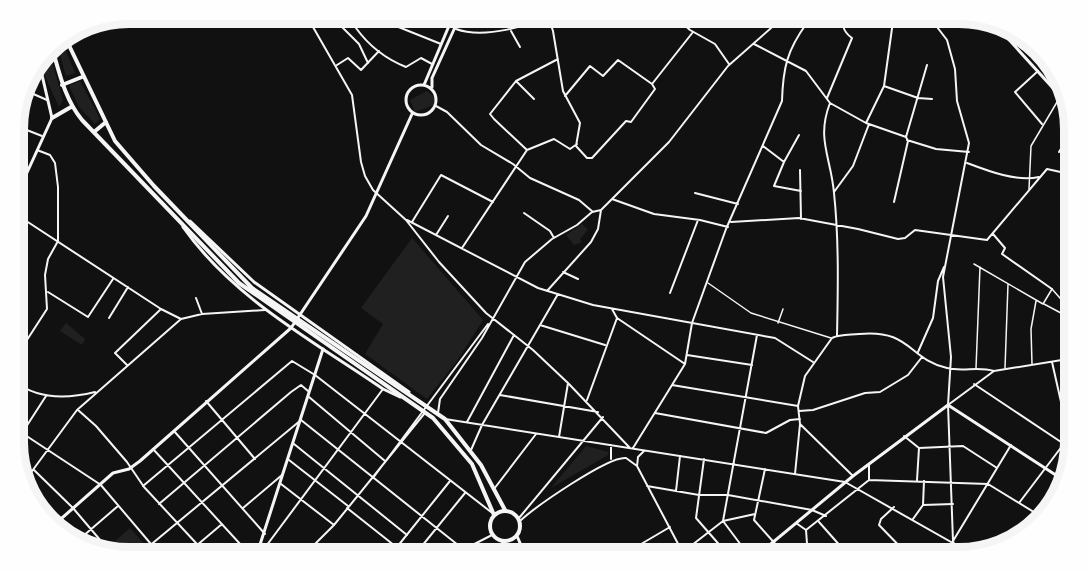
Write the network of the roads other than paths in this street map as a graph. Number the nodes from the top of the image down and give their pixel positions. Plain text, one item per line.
1 (313, 24) edge
2 (339, 24) edge
3 (391, 24) edge
4 (450, 24) edge
5 (456, 24) edge
6 (530, 24) edge
7 (550, 24) edge
8 (684, 24) edge
9 (776, 24) edge
10 (806, 24) edge
11 (842, 24) edge
12 (893, 24) edge
13 (935, 24) edge
14 (356, 28) dead end
15 (454, 29) junction
16 (511, 30) junction
17 (693, 32) junction
18 (1004, 34) edge
19 (753, 43) junction
20 (68, 44) edge
21 (441, 44) junction
22 (520, 47) dead end
23 (379, 51) junction
24 (54, 56) edge
25 (558, 60) junction
26 (787, 62) junction
27 (368, 63) junction
28 (432, 64) junction
29 (729, 64) junction
30 (927, 65) dead end
31 (337, 66) junction
32 (1038, 71) junction
33 (41, 73) edge
34 (82, 77) junction
35 (516, 81) junction
36 (652, 84) junction
37 (62, 85) junction
38 (424, 85) junction
39 (884, 86) junction
40 (432, 87) junction
41 (31, 93) edge
42 (1057, 93) edge
43 (565, 96) junction
44 (1058, 96) edge
45 (918, 98) junction
46 (534, 99) dead end
47 (827, 99) junction
48 (932, 99) dead end
49 (49, 101) junction
50 (830, 103) junction
51 (436, 106) junction
52 (71, 107) junction
53 (412, 114) junction
54 (52, 118) junction
55 (106, 122) junction
56 (868, 123) junction
57 (1042, 124) junction
58 (24, 129) edge
59 (94, 132) junction
60 (799, 135) dead end
61 (42, 136) junction
62 (907, 138) junction
63 (577, 144) junction
64 (1064, 144) edge
65 (119, 146) junction
66 (763, 146) junction
67 (37, 150) junction
68 (526, 150) junction
69 (112, 152) junction
70 (969, 152) junction
71 (1059, 152) dead end
72 (784, 162) junction
73 (967, 163) junction
74 (515, 166) junction
75 (800, 170) dead end
76 (1064, 173) edge
77 (145, 175) junction
78 (1039, 177) junction
79 (24, 179) edge
80 (1030, 179) junction
81 (140, 180) junction
82 (801, 191) junction
83 (834, 192) junction
84 (1028, 192) junction
85 (695, 193) dead end
86 (378, 194) junction
87 (612, 199) junction
88 (493, 202) junction
89 (894, 202) dead end
90 (738, 204) junction
91 (601, 210) junction
92 (593, 212) junction
93 (524, 213) dead end
94 (182, 215) junction
95 (448, 216) dead end
96 (24, 219) edge
97 (801, 219) junction
98 (179, 220) junction
99 (406, 220) junction
100 (698, 220) junction
101 (412, 222) junction
102 (730, 222) junction
103 (836, 225) junction
104 (727, 228) junction
105 (952, 233) junction
106 (993, 234) junction
107 (436, 235) junction
108 (554, 238) junction
109 (58, 241) junction
110 (462, 248) junction
111 (975, 264) dead end
112 (946, 265) junction
113 (980, 267) junction
114 (563, 272) junction
115 (516, 276) junction
116 (114, 278) junction
117 (578, 279) dead end
118 (707, 282) junction
119 (1008, 283) junction
120 (128, 287) junction
121 (1052, 289) junction
122 (548, 291) junction
123 (48, 292) junction
124 (670, 293) dead end
125 (558, 294) junction
126 (196, 298) dead end
127 (1036, 300) junction
128 (1064, 303) edge
129 (1043, 304) junction
130 (161, 309) junction
131 (612, 309) junction
132 (783, 309) dead end
133 (265, 310) junction
134 (301, 313) junction
135 (202, 314) junction
136 (1064, 315) edge
137 (109, 318) dead end
138 (617, 318) junction
139 (182, 319) junction
140 (492, 321) junction
141 (692, 323) junction
142 (778, 323) junction
143 (540, 325) junction
144 (291, 328) junction
145 (514, 335) junction
146 (757, 335) junction
147 (837, 336) junction
148 (24, 337) edge
149 (832, 338) junction
150 (27, 341) junction
151 (24, 345) edge
152 (605, 345) junction
153 (527, 346) junction
154 (323, 349) junction
155 (918, 352) junction
156 (686, 355) junction
157 (922, 357) junction
158 (1064, 360) edge
159 (813, 362) junction
160 (1052, 362) junction
161 (685, 364) junction
162 (1032, 364) junction
163 (127, 365) junction
164 (752, 365) junction
165 (976, 368) junction
166 (1005, 368) junction
167 (949, 369) junction
168 (994, 371) junction
169 (315, 375) junction
170 (568, 383) junction
171 (974, 384) junction
172 (672, 385) junction
173 (24, 386) edge
174 (383, 389) junction
175 (97, 392) junction
176 (410, 393) junction
177 (309, 395) junction
178 (499, 395) junction
179 (47, 396) junction
180 (746, 398) junction
181 (407, 400) junction
182 (586, 400) junction
183 (206, 401) junction
184 (948, 405) junction
185 (798, 406) junction
186 (564, 407) junction
187 (77, 410) junction
188 (799, 411) junction
189 (598, 412) junction
190 (364, 413) junction
191 (425, 413) junction
192 (438, 413) junction
193 (655, 413) junction
194 (1064, 415) edge
195 (603, 417) junction
196 (221, 418) junction
197 (445, 419) junction
198 (800, 419) junction
199 (301, 420) junction
200 (467, 422) junction
201 (800, 424) junction
202 (482, 425) junction
203 (741, 427) junction
204 (24, 430) edge
205 (174, 431) junction
206 (351, 432) junction
207 (24, 434) edge
208 (536, 434) junction
209 (904, 436) junction
210 (236, 437) junction
211 (559, 437) junction
212 (585, 441) junction
213 (402, 443) junction
214 (294, 444) junction
215 (1064, 444) joint
216 (611, 445) junction
217 (1011, 445) junction
218 (950, 446) junction
219 (188, 447) junction
220 (631, 448) junction
221 (919, 448) junction
222 (48, 449) junction
223 (153, 449) junction
224 (339, 449) junction
225 (471, 450) junction
226 (645, 450) junction
227 (680, 456) junction
228 (255, 459) junction
229 (704, 459) junction
230 (289, 460) junction
231 (386, 462) junction
232 (609, 462) junction
233 (205, 464) junction
234 (735, 464) junction
235 (868, 464) junction
236 (168, 465) junction
237 (637, 466) junction
238 (325, 467) junction
239 (997, 468) junction
240 (1044, 468) junction
241 (33, 469) junction
242 (129, 469) junction
243 (765, 469) junction
244 (30, 474) edge
245 (284, 474) junction
246 (795, 474) junction
247 (853, 476) junction
248 (1058, 477) edge
249 (374, 478) junction
250 (868, 480) junction
251 (315, 481) junction
252 (450, 481) junction
253 (917, 481) junction
254 (924, 481) junction
255 (845, 482) junction
256 (952, 482) junction
257 (183, 483) junction
258 (281, 483) junction
259 (100, 484) junction
260 (988, 484) junction
261 (223, 485) junction
262 (143, 486) junction
263 (647, 486) junction
264 (859, 488) junction
265 (494, 489) junction
266 (676, 491) junction
267 (465, 492) junction
268 (699, 495) junction
269 (728, 495) junction
270 (357, 496) junction
271 (302, 500) junction
272 (759, 500) junction
273 (201, 503) junction
274 (1019, 503) junction
275 (159, 504) junction
276 (953, 504) junction
277 (923, 505) junction
278 (118, 506) junction
279 (347, 507) junction
280 (894, 507) junction
281 (72, 508) junction
282 (242, 509) junction
283 (505, 510) junction
284 (812, 510) junction
285 (1036, 513) edge
286 (755, 514) junction
287 (422, 515) junction
288 (494, 515) junction
289 (826, 516) junction
290 (519, 519) junction
291 (913, 519) junction
292 (59, 520) edge
293 (723, 521) junction
294 (819, 522) junction
295 (796, 523) junction
296 (177, 524) junction
297 (222, 524) junction
298 (334, 525) junction
299 (1021, 526) edge
300 (670, 527) junction
301 (436, 528) junction
302 (90, 530) junction
303 (806, 530) junction
304 (708, 532) junction
305 (265, 534) junction
306 (406, 535) junction
307 (492, 535) junction
308 (83, 536) edge
309 (517, 536) junction
310 (1002, 537) edge
311 (502, 541) junction
312 (953, 541) junction
313 (773, 542) junction
314 (103, 543) edge
315 (151, 545) junction
316 (198, 545) junction
317 (149, 547) edge
318 (196, 547) edge
319 (244, 547) edge
320 (260, 547) edge
321 (265, 547) edge
322 (312, 547) edge
323 (397, 547) joint
324 (420, 547) edge
325 (460, 547) edge
326 (467, 547) edge
327 (507, 547) edge
328 (522, 547) edge
329 (636, 547) edge
330 (680, 547) edge
331 (688, 547) edge
332 (721, 547) edge
333 (745, 547) edge
334 (766, 547) edge
335 (778, 547) edge
336 (807, 547) edge
337 (841, 547) edge
338 (900, 547) edge
339 (951, 547) edge
340 (955, 547) edge
341 (962, 547) edge

1 - 31 street
2 - 27 street
3 - 21 street
4 - 21 main road
5 - 15 main road
6 - 16 street
7 - 25 street
8 - 17 street
9 - 19 street
10 - 26 street
11 - 47 street
12 - 39 street
13 - 70 street
14 - 23 street
15 - 16 street
15 - 40 main road
16 - 22 street
17 - 29 street
17 - 36 street
18 - 32 main road
19 - 26 street
19 - 29 street
20 - 34 main road
21 - 28 main road
23 - 27 street
23 - 28 street
24 - 37 main road
25 - 35 street
25 - 43 street
26 - 47 street
26 - 66 street
27 - 31 street
28 - 38 main road
29 - 87 street
30 - 45 street
31 - 86 street
32 - 42 main road
32 - 57 street
33 - 49 main road
34 - 37 main road
34 - 55 main road
35 - 46 street
35 - 68 street
36 - 43 street
36 - 63 street
37 - 52 main road
38 - 40 main road
38 - 53 main road
39 - 45 street
39 - 56 street
40 - 51 main road
41 - 49 street
43 - 63 street
44 - 57 street
45 - 48 street
45 - 62 street
47 - 50 street
49 - 54 main road
50 - 56 street
50 - 83 street
51 - 53 main road
51 - 74 street
52 - 54 main road
52 - 59 main road
53 - 86 main road
54 - 61 main road
55 - 59 main road
55 - 65 main road
56 - 62 street
56 - 83 street
57 - 80 street
58 - 61 street
59 - 69 main road
60 - 72 street
61 - 67 main road
62 - 70 street
62 - 89 street
63 - 68 street
64 - 71 street
65 - 69 main road
65 - 77 main road
66 - 72 street
66 - 90 street
67 - 79 main road
67 - 109 street
68 - 74 street
69 - 81 main road
70 - 73 street
72 - 82 street
73 - 80 street
73 - 105 street
74 - 88 street
74 - 92 street
75 - 82 street
76 - 78 street
77 - 81 main road
77 - 94 main road
78 - 80 street
78 - 84 street
80 - 84 street
81 - 98 main road
82 - 97 street
83 - 103 street
84 - 106 street
85 - 90 street
86 - 99 street
86 - 134 main road
87 - 91 street
87 - 100 street
88 - 101 street
88 - 110 street
90 - 102 street
91 - 92 street
91 - 114 street
92 - 108 street
93 - 108 street
94 - 134 main road
94 - 176 main road
95 - 107 street
96 - 109 street
97 - 102 street
97 - 103 street
98 - 133 main road
98 - 181 main road
99 - 101 street
99 - 140 street
100 - 104 street
100 - 124 street
101 - 107 street
102 - 104 street
103 - 105 street
103 - 147 street
104 - 118 street
105 - 106 street
105 - 112 street
106 - 121 street
107 - 110 street
108 - 115 street
109 - 116 street
109 - 123 street
110 - 115 street
111 - 113 street
112 - 155 street
112 - 167 street
113 - 119 street
113 - 165 street
114 - 117 street
114 - 122 street
115 - 122 street
115 - 140 street
116 - 120 street
116 - 123 street
118 - 141 street
118 - 142 street
119 - 127 street
119 - 166 street
120 - 130 street
120 - 137 street
121 - 128 street
121 - 129 street
122 - 125 street
123 - 150 street
125 - 131 street
125 - 143 street
126 - 135 street
127 - 129 street
127 - 162 street
129 - 136 street
130 - 139 street
130 - 163 street
131 - 138 street
131 - 141 street
132 - 142 street
133 - 135 street
133 - 144 main road
134 - 144 main road
134 - 176 main road
135 - 139 street
138 - 152 street
138 - 161 street
139 - 163 street
140 - 145 street
140 - 192 street
140 - 249 street
141 - 146 street
141 - 156 street
142 - 149 street
143 - 152 street
143 - 153 street
144 - 154 main road
144 - 183 main road
145 - 153 street
145 - 200 street
146 - 159 street
146 - 164 street
147 - 149 street
147 - 155 street
148 - 150 street
149 - 159 street
150 - 151 street
152 - 182 street
153 - 170 street
153 - 178 street
154 - 169 main road
154 - 174 main road
155 - 157 street
156 - 161 street
156 - 164 street
157 - 167 street
157 - 188 street
158 - 160 street
159 - 185 street
160 - 162 street
160 - 194 street
161 - 172 street
162 - 166 street
163 - 175 street
164 - 180 street
165 - 167 street
165 - 168 street
166 - 168 street
167 - 184 street
168 - 171 street
169 - 177 main road
169 - 190 street
169 - 196 street
170 - 182 street
170 - 186 street
171 - 184 street
171 - 215 street
172 - 180 street
172 - 193 street
173 - 179 street
174 - 181 main road
174 - 190 street
175 - 179 street
175 - 187 street
176 - 192 main road
177 - 199 main road
177 - 206 street
177 - 210 street
178 - 186 street
178 - 202 street
179 - 204 street
180 - 185 street
180 - 203 street
181 - 191 main road
182 - 189 street
183 - 196 street
183 - 205 main road
184 - 209 main road
184 - 217 main road
184 - 218 street
185 - 188 street
186 - 189 street
186 - 211 street
187 - 222 street
187 - 242 street
188 - 198 street
189 - 195 street
190 - 206 street
190 - 213 street
191 - 213 street
191 - 288 main road
192 - 197 main road
193 - 203 street
193 - 220 street
195 - 212 street
195 - 220 street
196 - 210 street
196 - 219 street
197 - 200 street
197 - 225 main road
198 - 201 street
198 - 203 street
199 - 214 main road
199 - 224 street
199 - 228 street
200 - 202 street
201 - 246 street
201 - 247 street
202 - 208 street
202 - 225 street
203 - 234 street
205 - 219 street
205 - 223 main road
206 - 224 street
206 - 231 street
207 - 222 street
208 - 211 street
208 - 265 street
209 - 221 street
209 - 235 main road
210 - 228 street
210 - 233 street
211 - 212 street
212 - 216 street
212 - 290 street
213 - 231 street
213 - 252 street
214 - 230 main road
214 - 238 street
215 - 240 street
216 - 220 street
216 - 232 street
217 - 239 street
217 - 240 main road
218 - 221 street
218 - 239 street
218 - 256 street
219 - 233 street
219 - 236 street
220 - 226 street
221 - 253 street
222 - 241 street
222 - 259 street
223 - 236 street
223 - 242 main road
224 - 238 street
224 - 249 street
225 - 265 main road
226 - 227 street
226 - 237 street
227 - 229 street
227 - 266 street
228 - 261 street
229 - 234 street
229 - 268 street
230 - 245 main road
230 - 251 street
231 - 249 street
232 - 237 street
232 - 290 street
233 - 257 street
233 - 261 street
234 - 243 street
234 - 269 street
235 - 247 main road
235 - 250 street
236 - 257 street
236 - 262 street
237 - 263 street
238 - 251 street
238 - 270 street
239 - 260 street
240 - 248 main road
240 - 274 street
241 - 244 street
241 - 281 street
242 - 259 main road
242 - 262 street
243 - 246 street
243 - 272 street
245 - 258 main road
245 - 282 street
246 - 255 street
247 - 255 main road
249 - 270 street
249 - 287 street
250 - 253 street
250 - 264 street
251 - 271 street
251 - 279 street
252 - 267 street
252 - 287 street
253 - 254 street
254 - 256 street
254 - 277 street
255 - 264 street
255 - 284 main road
256 - 260 street
256 - 276 street
257 - 273 street
257 - 275 street
258 - 271 street
258 - 305 main road
259 - 278 street
259 - 281 main road
260 - 274 street
260 - 312 street
261 - 273 street
261 - 282 street
262 - 275 street
263 - 266 street
263 - 300 street
264 - 280 street
264 - 289 street
265 - 283 main road
266 - 268 street
267 - 288 street
267 - 301 street
268 - 269 street
268 - 304 street
269 - 272 street
269 - 293 street
270 - 279 street
270 - 306 street
271 - 298 street
271 - 321 street
272 - 284 street
272 - 286 street
273 - 296 street
273 - 297 street
274 - 285 street
275 - 296 street
276 - 277 street
276 - 312 street
277 - 291 street
278 - 302 street
278 - 315 street
279 - 298 street
279 - 323 street
280 - 291 street
280 - 338 street
281 - 292 main road
281 - 302 street
282 - 305 street
283 - 288 main road
283 - 290 main road
284 - 289 street
284 - 295 main road
286 - 293 street
286 - 313 street
287 - 301 street
287 - 306 street
288 - 307 main road
289 - 294 street
290 - 309 main road
291 - 312 street
293 - 304 street
293 - 333 street
294 - 303 street
294 - 337 street
295 - 303 street
295 - 313 main road
296 - 315 street
296 - 316 street
297 - 316 street
297 - 319 street
298 - 322 street
299 - 310 street
300 - 329 street
300 - 330 street
301 - 324 street
301 - 325 street
302 - 308 street
302 - 314 street
303 - 336 street
304 - 331 street
304 - 332 street
305 - 320 main road
306 - 323 street
307 - 311 main road
307 - 326 street
309 - 311 main road
309 - 328 main road
311 - 327 main road
312 - 339 street
312 - 340 street
312 - 341 street
313 - 334 main road
313 - 335 street
315 - 317 street
316 - 318 street

